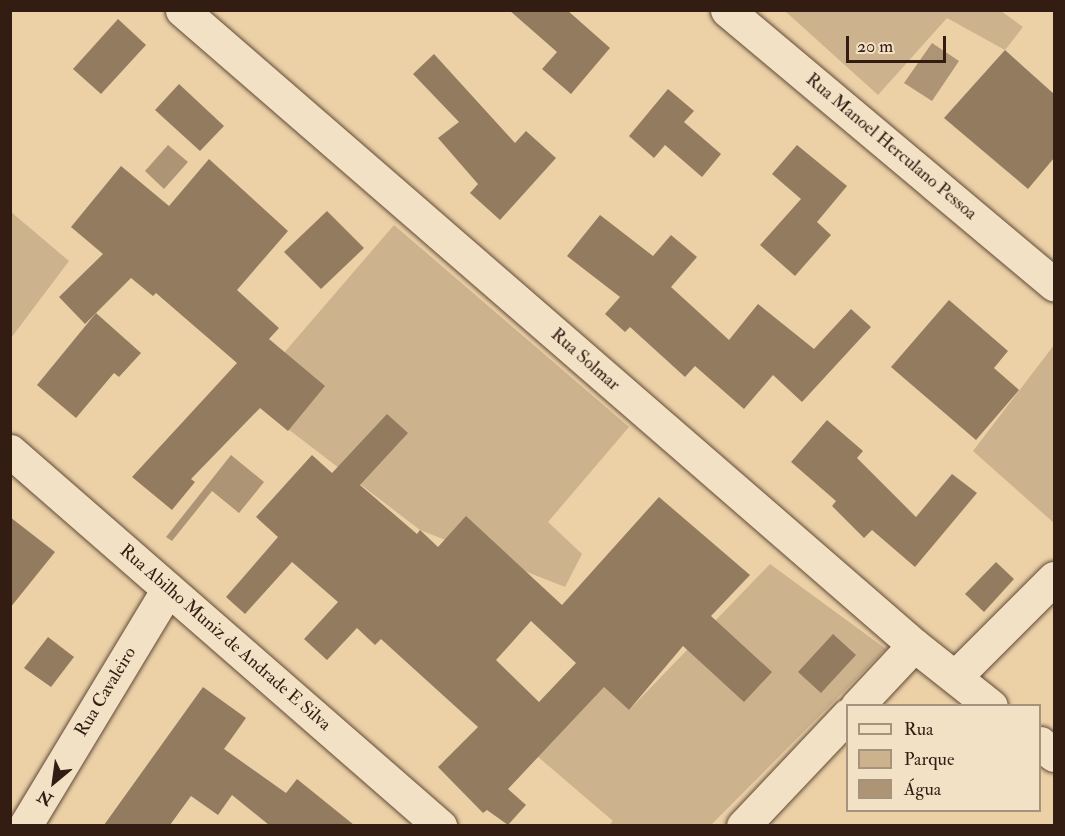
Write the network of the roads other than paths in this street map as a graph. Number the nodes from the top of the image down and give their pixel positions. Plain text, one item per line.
1 (182, 10) edge
2 (727, 10) edge
3 (1054, 284) edge
4 (10, 451) edge
5 (1054, 578) edge
6 (168, 589) junction
7 (914, 645) junction
8 (955, 677) junction
9 (858, 704) edge
10 (991, 704) edge
11 (846, 717) edge
12 (1041, 744) edge
13 (1054, 755) edge
14 (25, 825) edge
15 (440, 825) edge
16 (742, 825) edge

1 - 7 street, Rua Solmar
2 - 3 street, Rua Manoel Herculano Pessoa
4 - 6 street, Rua Abilho Muniz de Andrade E Silva
5 - 8 street
6 - 14 street, Rua Cavaleiro
6 - 15 street, Rua Abilho Muniz de Andrade E Silva
7 - 8 street, Rua Solmar
7 - 9 street
8 - 10 street, Rua Solmar
11 - 16 street
12 - 13 street

